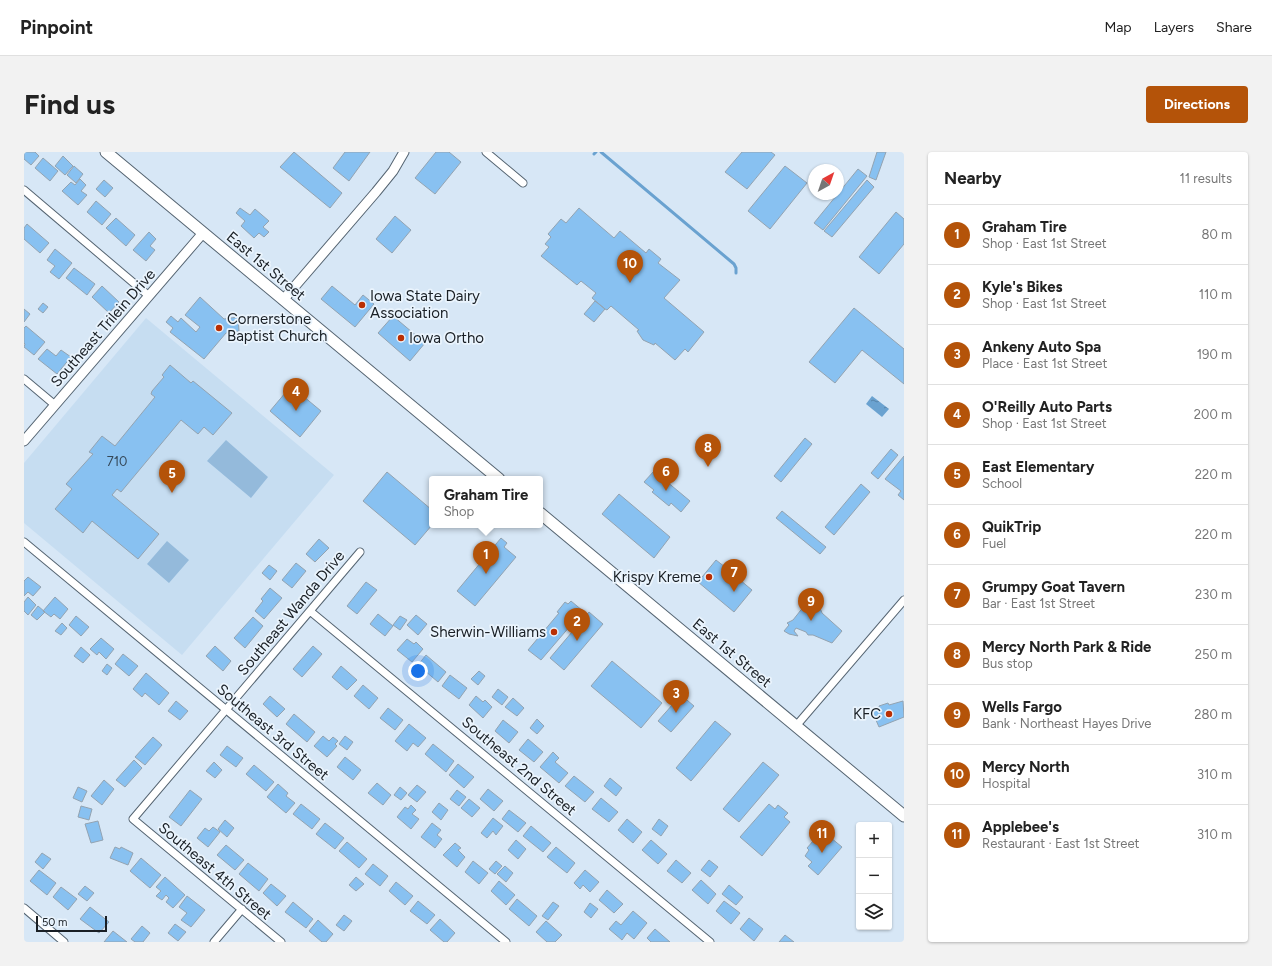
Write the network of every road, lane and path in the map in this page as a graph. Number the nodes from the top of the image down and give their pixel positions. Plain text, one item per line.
1 (106, 152) edge
2 (404, 152) edge
3 (486, 152) edge
4 (523, 183) dead end
5 (24, 190) edge
6 (203, 233) junction
7 (149, 296) junction
8 (283, 300) junction
9 (24, 379) edge
10 (55, 405) junction
11 (24, 441) edge
12 (495, 476) edge
13 (543, 515) edge
14 (24, 542) edge
15 (360, 552) dead end
16 (904, 600) edge
17 (310, 611) junction
18 (227, 710) junction
19 (796, 726) junction
20 (904, 816) edge
21 (133, 820) joint
22 (24, 908) edge
23 (242, 909) junction
24 (64, 942) edge
25 (214, 942) edge
26 (281, 942) edge
27 (506, 942) edge
28 (710, 942) edge

1 - 6 main road, East 1st Street
2 - 8 street
3 - 4 street
5 - 7 street
6 - 7 street, Southeast Trilein Drive
6 - 8 main road, East 1st Street
7 - 10 street, Southeast Trilein Drive
8 - 12 main road, East 1st Street
9 - 10 street
10 - 11 street, Southeast Trilein Drive
13 - 19 main road, East 1st Street
14 - 18 street, Southeast 3rd Street
15 - 17 street, Southeast Wanda Drive
16 - 19 street
17 - 18 street, Southeast Wanda Drive
17 - 28 street, Southeast 2nd Street
18 - 21 street, Southeast Wanda Drive
18 - 27 street, Southeast 3rd Street
19 - 20 main road, East 1st Street
21 - 23 street, Southeast 4th Street
22 - 24 street
23 - 25 street
23 - 26 street, Southeast 4th Street

